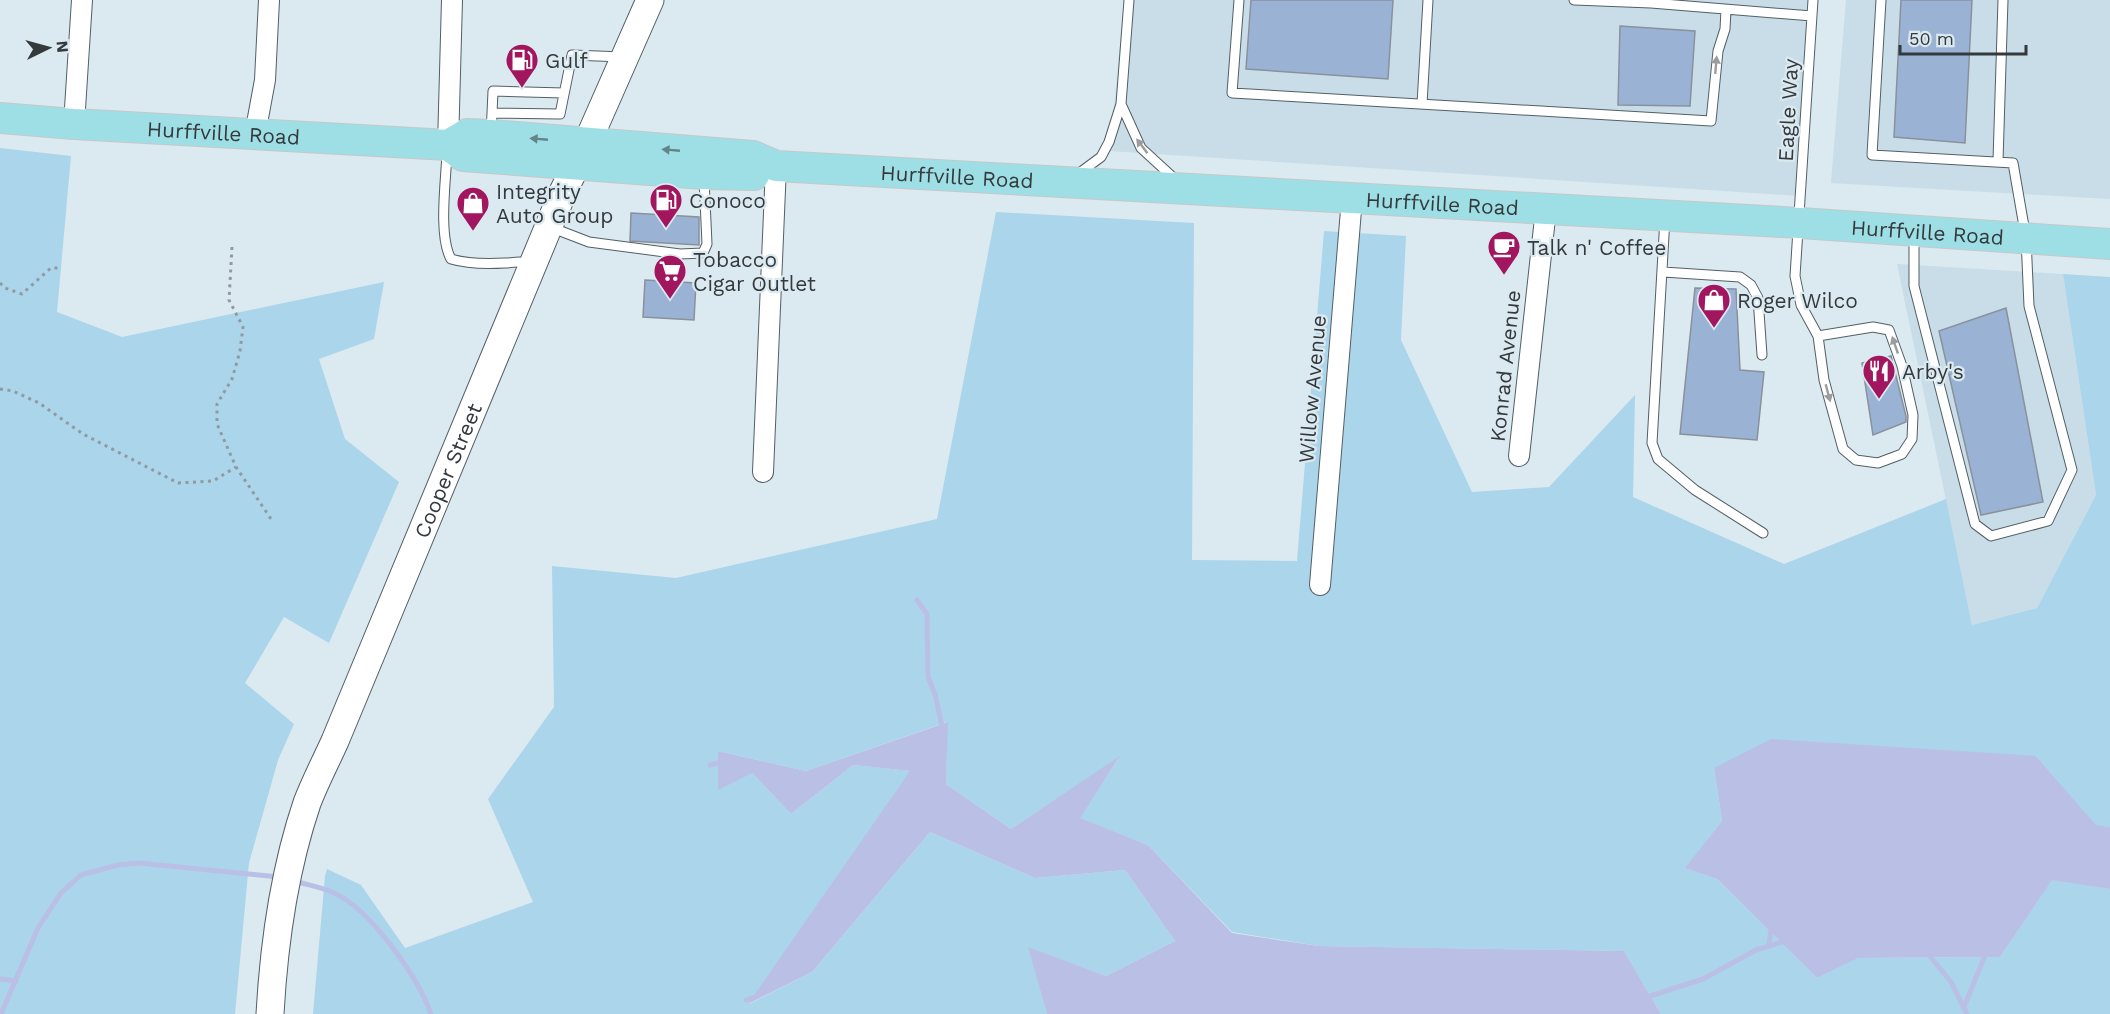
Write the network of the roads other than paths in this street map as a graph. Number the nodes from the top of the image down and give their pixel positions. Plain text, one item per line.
1 (82, 0) edge
2 (269, 0) edge
3 (452, 0) edge
4 (650, 0) edge
5 (1129, 0) edge
6 (1239, 0) edge
7 (1428, 0) edge
8 (1574, 0) edge
9 (1580, 0) edge
10 (1813, 0) edge
11 (1881, 0) edge
12 (2003, 0) edge
13 (1633, 1) edge
14 (1680, 3) edge
15 (1726, 10) junction
16 (1812, 16) junction
17 (625, 57) junction
18 (564, 93) junction
19 (1121, 104) junction
20 (1422, 104) junction
21 (0, 118) edge
22 (74, 124) junction
23 (492, 124) junction
24 (255, 134) junction
25 (448, 145) junction
26 (582, 154) junction
27 (1998, 161) junction
28 (776, 166) junction
29 (704, 174) junction
30 (1068, 181) junction
31 (1183, 187) junction
32 (1352, 198) junction
33 (1546, 209) junction
34 (1665, 216) junction
35 (1800, 223) junction
36 (548, 226) junction
37 (1914, 231) junction
38 (2026, 238) junction
39 (2110, 244) edge
40 (532, 265) junction
41 (1663, 272) junction
42 (1818, 336) junction
43 (1762, 356) dead end
44 (1519, 456) dead end
45 (763, 472) dead end
46 (1763, 533) dead end
47 (1320, 585) dead end
48 (270, 1014) edge

1 - 22 street
2 - 24 street
3 - 25 street
4 - 17 main road, Cooper Street
5 - 19 lane
6 - 20 lane
7 - 20 lane
8 - 9 lane
9 - 13 lane
10 - 16 lane, Eagle Way
11 - 27 lane
12 - 27 lane
13 - 14 lane
14 - 15 lane
15 - 16 lane
20 -> 15 lane
16 - 35 lane, Eagle Way
17 - 18 lane
17 - 26 main road, Cooper Street
18 - 23 lane
18 - 23 lane
19 - 30 lane
31 -> 19 lane
21 - 22 main road, Hurffville Road
22 - 24 main road, Hurffville Road
23 - 25 main road, Hurffville Road
26 -> 23 main road, Hurffville Road
24 - 25 main road, Hurffville Road
25 - 26 main road, Hurffville Road
25 - 40 lane
28 -> 26 main road, Hurffville Road
26 - 29 main road, Hurffville Road
26 - 36 main road, Cooper Street
27 - 38 lane
28 - 29 main road, Hurffville Road
28 - 30 main road, Hurffville Road
28 - 45 street
29 - 36 lane
30 - 31 main road, Hurffville Road
31 - 32 main road, Hurffville Road
32 - 33 main road, Hurffville Road
32 - 47 street, Willow Avenue
33 - 34 main road, Hurffville Road
33 - 44 street, Konrad Avenue
34 - 35 main road, Hurffville Road
34 - 41 lane
35 - 37 main road, Hurffville Road
35 - 42 lane, Eagle Way
36 - 40 main road, Cooper Street
37 - 38 main road, Hurffville Road
37 - 38 lane
38 - 39 main road, Hurffville Road
40 - 48 main road, Cooper Street
41 - 43 lane
41 - 46 lane
42 -> 42 lane

